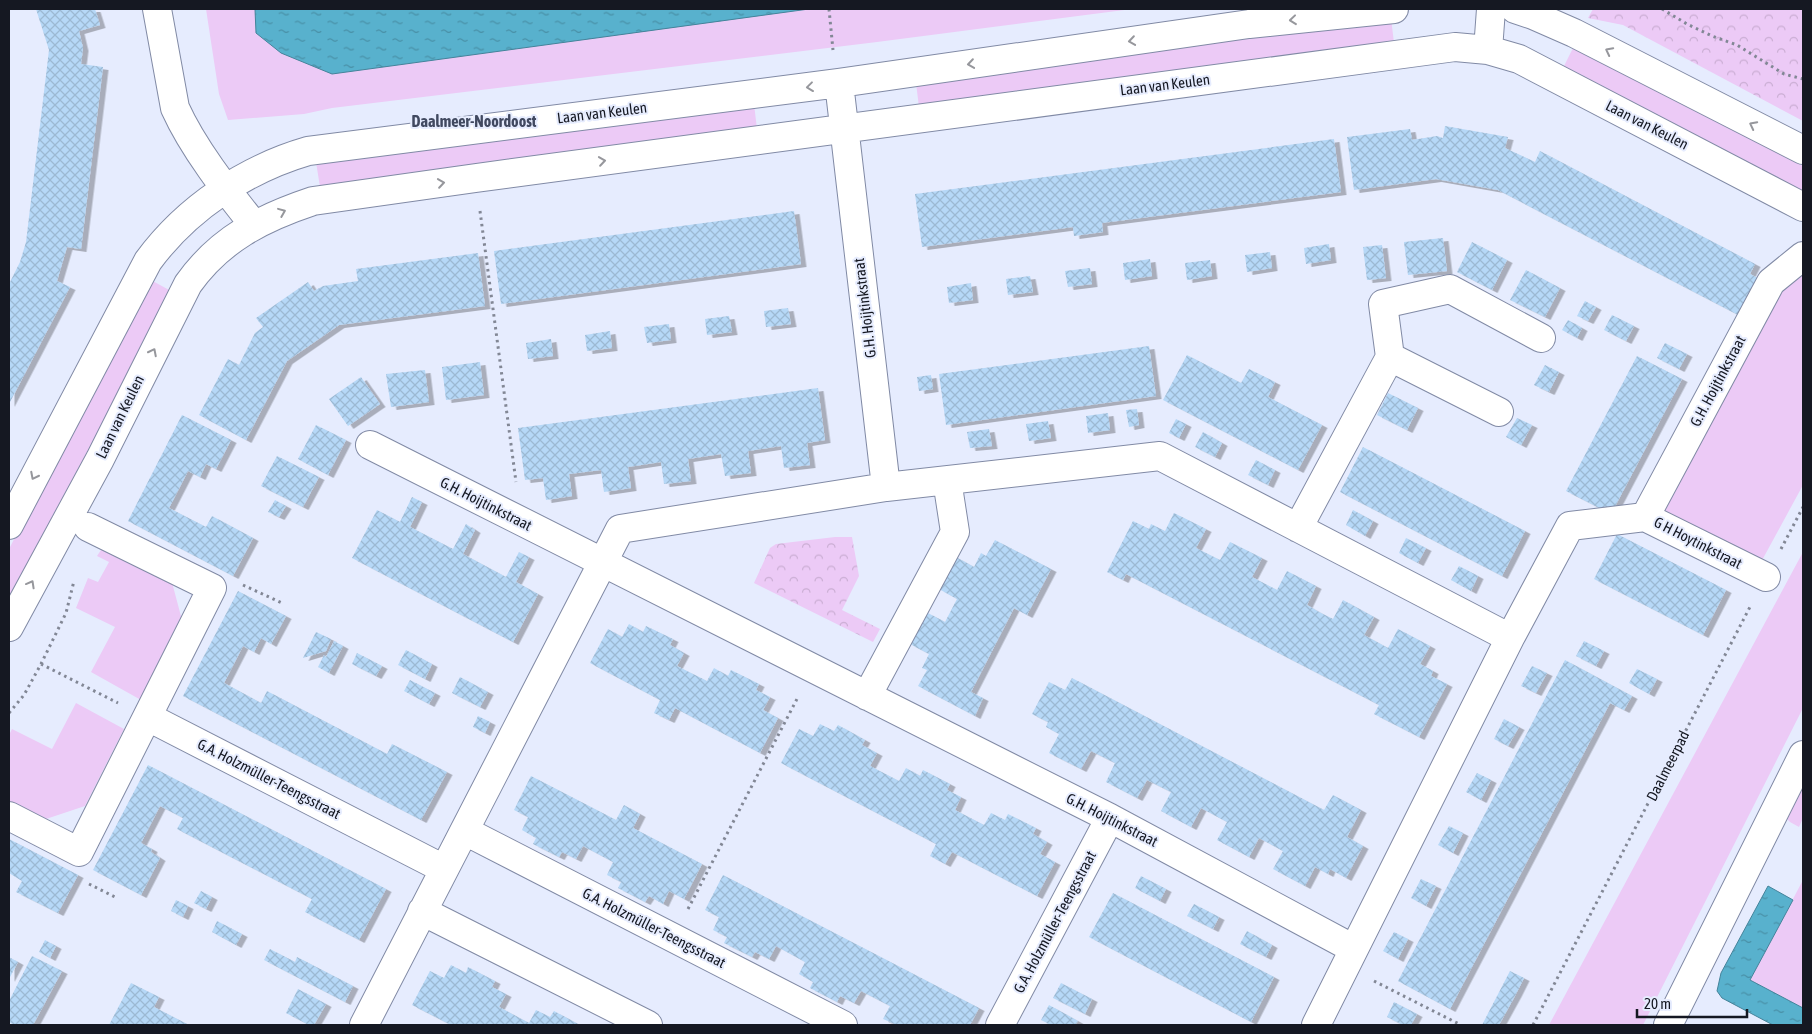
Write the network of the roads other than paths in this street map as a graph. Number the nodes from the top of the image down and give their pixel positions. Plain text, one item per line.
1 (157, 9) edge
2 (1394, 9) edge
3 (1490, 9) edge
4 (1515, 9) edge
5 (1488, 50) junction
6 (839, 83) junction
7 (843, 129) junction
8 (1803, 150) edge
9 (226, 189) junction
10 (1803, 207) edge
11 (254, 225) junction
12 (1803, 256) edge
13 (1542, 338) dead end
14 (1390, 358) junction
15 (1498, 412) dead end
16 (370, 445) dead end
17 (947, 480) junction
18 (886, 487) junction
19 (1645, 517) junction
20 (9, 525) edge
21 (88, 527) dead end
22 (1298, 528) junction
23 (602, 563) junction
24 (1766, 577) road end
25 (9, 627) edge
26 (1510, 638) junction
27 (867, 696) junction
28 (148, 717) junction
29 (1803, 755) edge
30 (9, 816) edge
31 (1110, 818) junction
32 (465, 831) junction
33 (444, 869) junction
34 (422, 911) junction
35 (1350, 958) junction
36 (364, 1025) edge
37 (648, 1025) edge
38 (843, 1025) edge
39 (1000, 1025) edge
40 (1316, 1025) edge
41 (1668, 1025) edge

1 - 9 street
2 -> 6 street, Laan van Keulen
3 - 5 street
8 -> 4 street
5 - 7 street, Laan van Keulen
5 - 10 street, Laan van Keulen
6 - 7 street
6 -> 9 street, Laan van Keulen
11 -> 7 street, Laan van Keulen
7 - 18 street, G.H. Hoijtinkstraat
9 - 11 street
9 -> 20 street, Laan van Keulen
25 -> 11 street, Laan van Keulen
12 - 19 street, G.H. Hoijtinkstraat
13 - 14 street
14 - 15 street
14 - 22 street
16 - 23 street, G.H. Hoijtinkstraat
17 - 18 street
17 - 22 street
17 - 27 street
18 - 23 street
19 - 24 street, G H Hoytinkstraat
19 - 26 street, G H Hoytinkstraat
21 - 28 street
22 - 26 street
23 - 27 street, G.H. Hoijtinkstraat
23 - 32 street
26 - 35 street
27 - 31 street, G.H. Hoijtinkstraat
28 - 30 street
28 - 33 street, G.A. Holzmüller-Teengsstraat
29 - 41 street
31 - 35 street, G.H. Hoijtinkstraat
31 - 39 street, G.A. Holzmüller-Teengsstraat
32 - 33 street
32 - 38 street, G.A. Holzmüller-Teengsstraat
33 - 34 street
34 - 36 street
34 - 37 street
35 - 40 street

